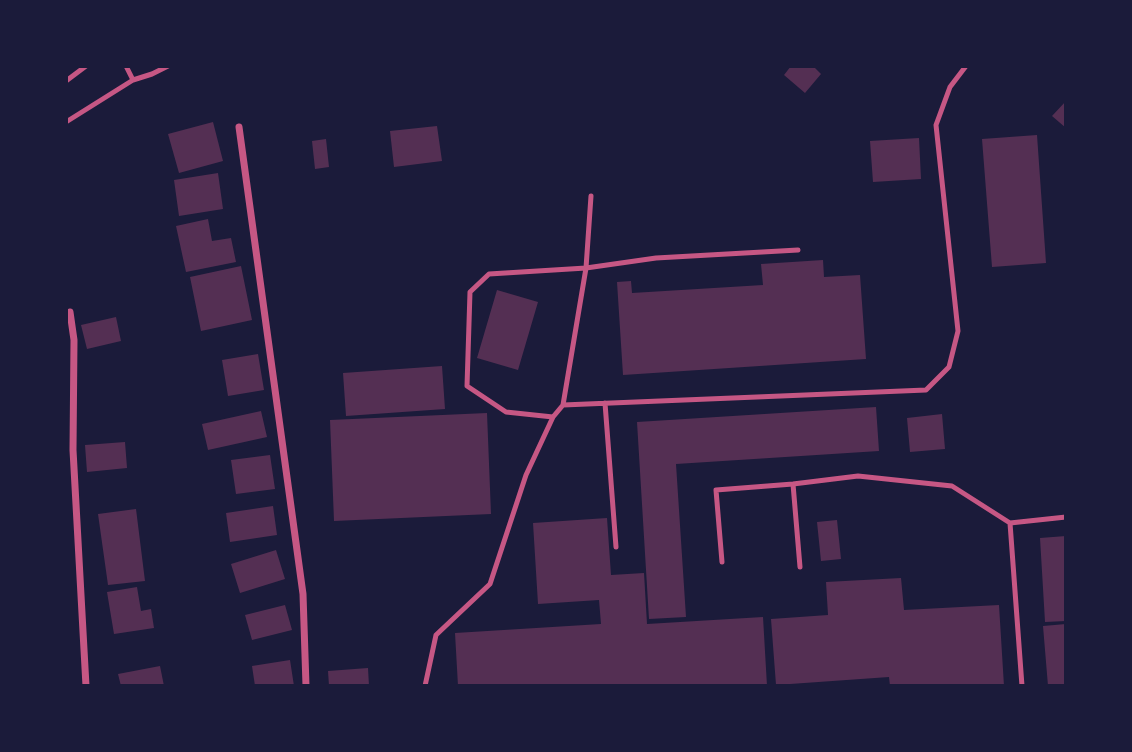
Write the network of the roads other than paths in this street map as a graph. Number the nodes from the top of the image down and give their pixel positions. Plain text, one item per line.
1 (86, 66) edge
2 (126, 66) edge
3 (168, 66) edge
4 (966, 66) edge
5 (133, 80) junction
6 (66, 81) edge
7 (66, 122) edge
8 (239, 127) dead end
9 (591, 196) dead end
10 (799, 250) dead end
11 (586, 268) junction
12 (71, 312) dead end
13 (604, 403) junction
14 (563, 405) junction
15 (553, 418) junction
16 (793, 484) junction
17 (1066, 517) edge
18 (1010, 523) junction
19 (616, 547) dead end
20 (722, 562) dead end
21 (800, 566) dead end
22 (86, 685) edge
23 (306, 685) edge
24 (425, 685) edge
25 (1022, 685) edge

1 - 6 lane
2 - 5 lane
3 - 5 lane
4 - 13 lane
5 - 7 lane
8 - 23 street
9 - 11 lane
10 - 11 lane
11 - 14 lane
11 - 15 lane
12 - 22 street
13 - 14 lane
13 - 19 lane
14 - 15 lane
15 - 24 lane
16 - 18 lane
16 - 20 lane
16 - 21 lane
17 - 18 lane
18 - 25 lane

